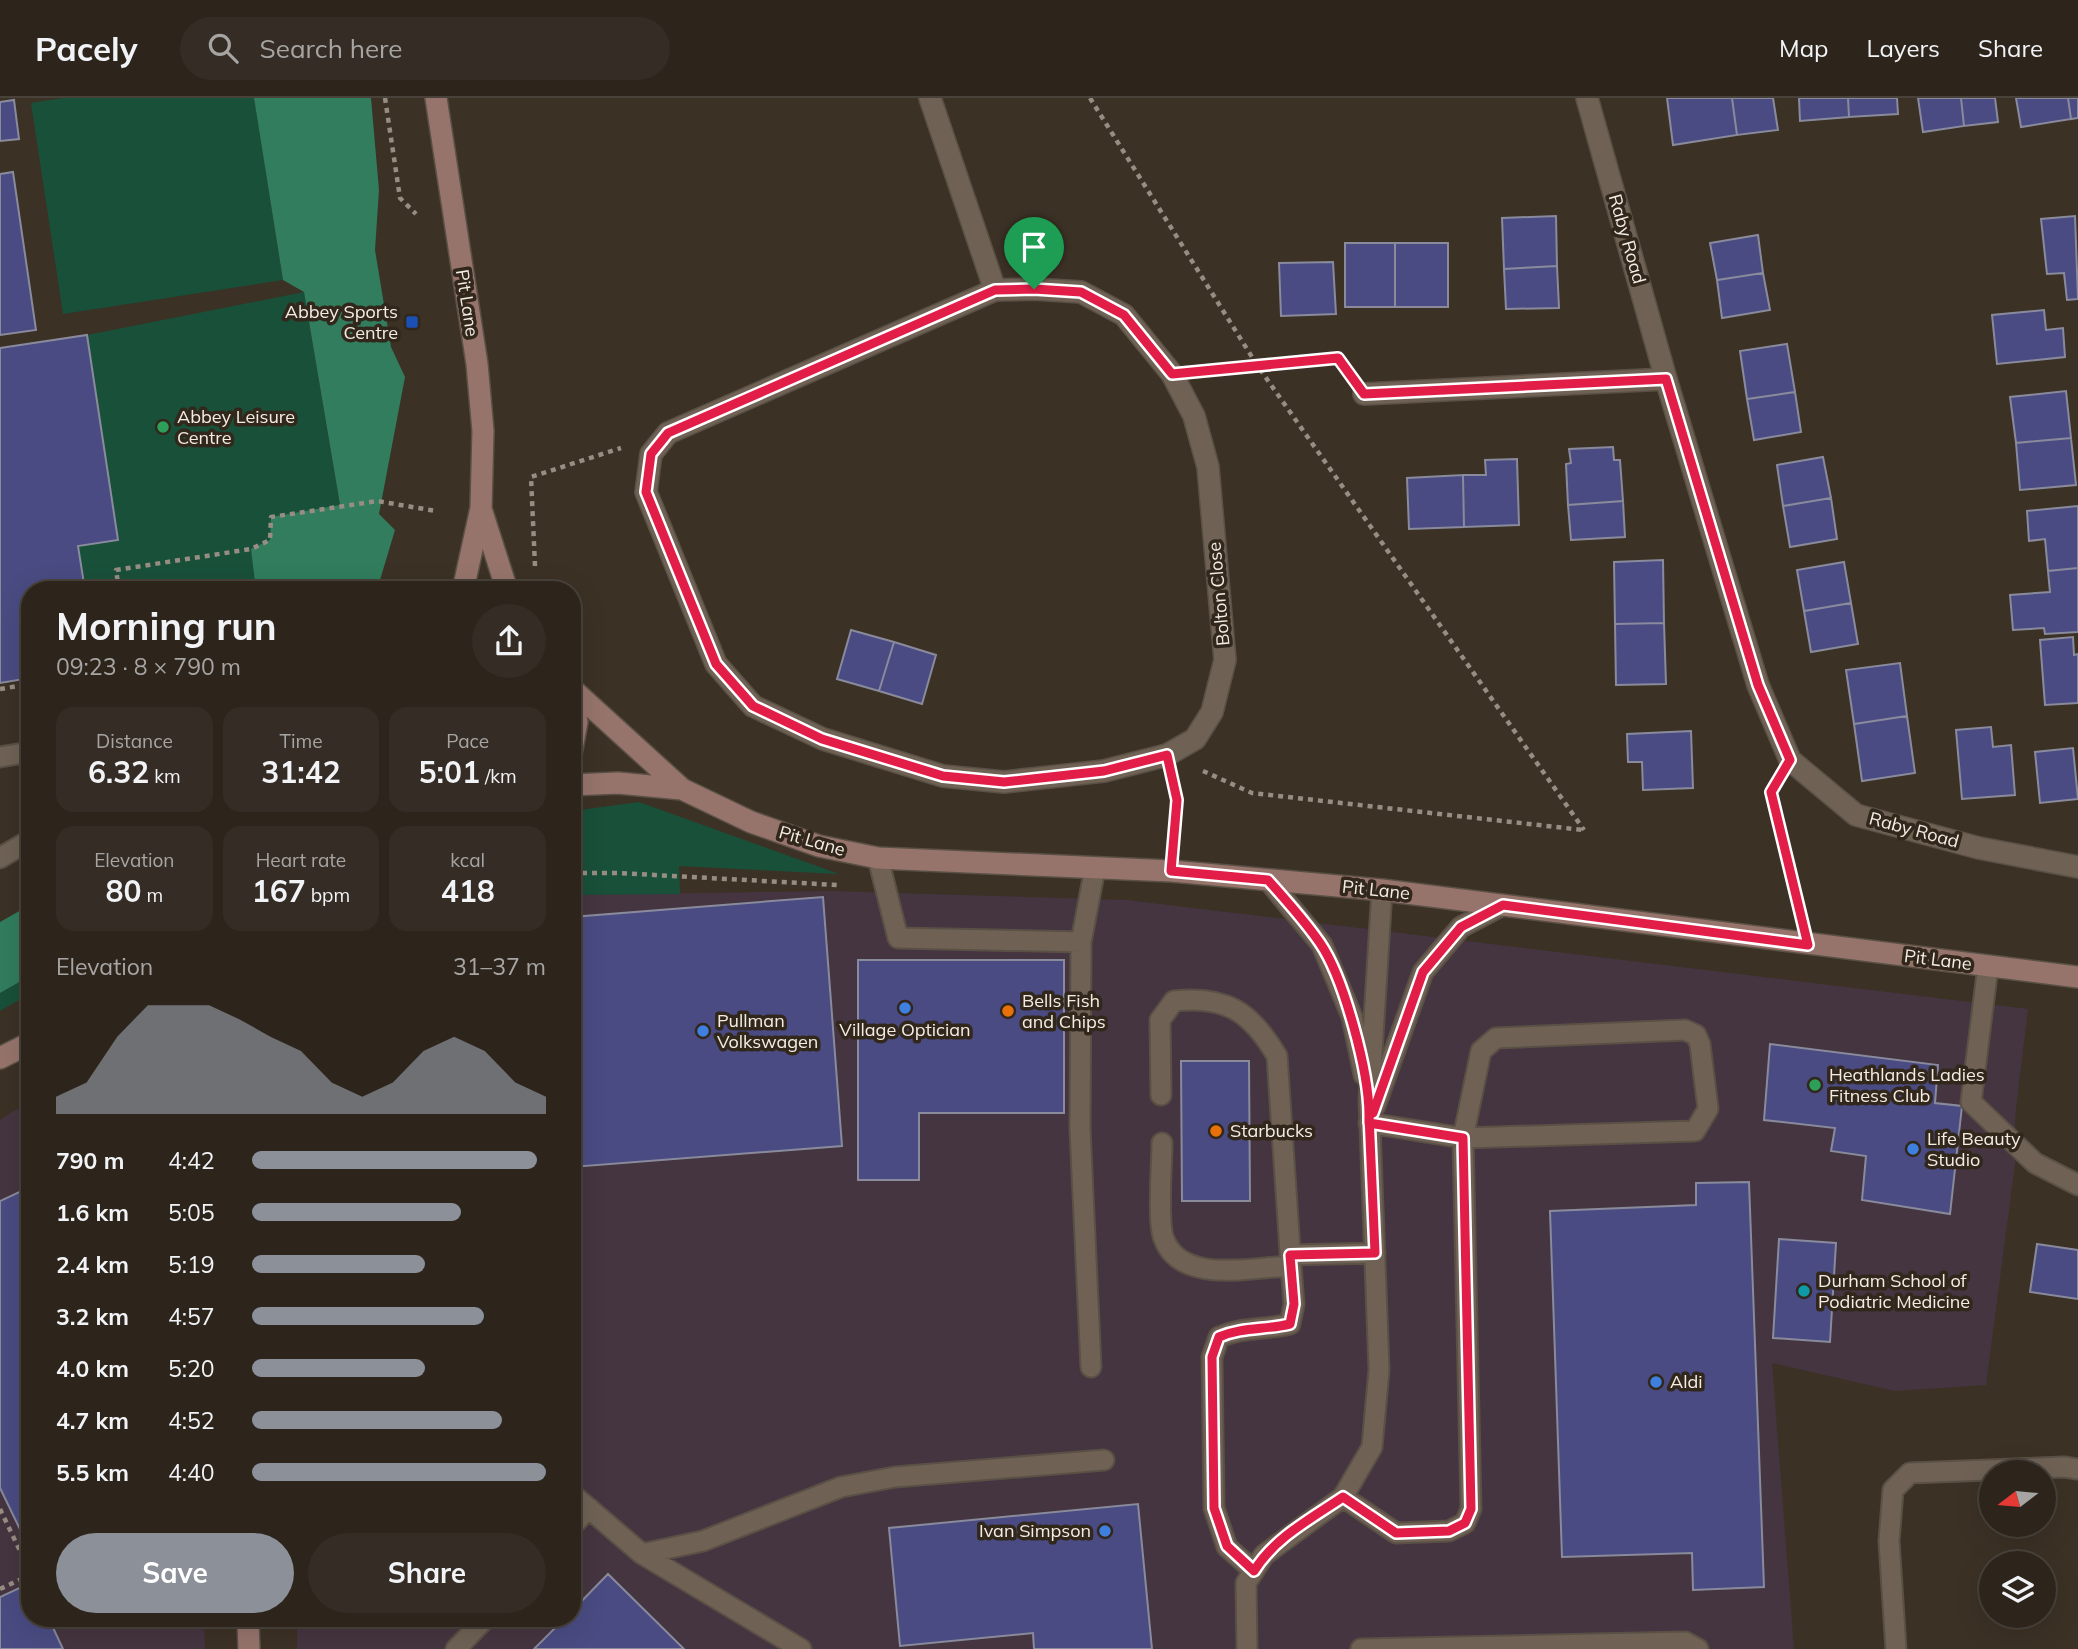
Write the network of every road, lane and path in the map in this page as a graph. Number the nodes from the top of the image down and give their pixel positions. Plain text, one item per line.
1 (385, 98) edge
2 (436, 98) edge
3 (930, 98) edge
4 (1090, 98) edge
5 (1587, 98) edge
6 (415, 214) dead end
7 (995, 290) junction
8 (1257, 365) junction
9 (1172, 374) junction
10 (1666, 379) junction
11 (1364, 394) joint
12 (668, 433) junction
13 (481, 509) junction
14 (436, 511) dead end
15 (118, 581) edge
16 (465, 581) edge
17 (504, 581) edge
18 (523, 581) edge
19 (21, 686) edge
20 (0, 689) edge
21 (581, 697) edge
22 (21, 754) edge
23 (1167, 755) junction
24 (0, 757) edge
25 (1790, 760) junction
26 (581, 785) edge
27 (682, 789) junction
28 (21, 845) edge
29 (0, 858) edge
30 (878, 858) junction
31 (2078, 867) edge
32 (1095, 868) junction
33 (1171, 871) junction
34 (581, 873) edge
35 (1268, 880) junction
36 (1382, 890) junction
37 (1503, 905) junction
38 (1081, 942) junction
39 (1808, 945) junction
40 (1988, 966) junction
41 (2078, 977) edge
42 (21, 1048) edge
43 (0, 1058) edge
44 (1161, 1095) dead end
45 (1369, 1113) junction
46 (1463, 1138) junction
47 (1161, 1143) dead end
48 (2078, 1185) edge
49 (1375, 1253) junction
50 (1291, 1260) junction
51 (1091, 1367) dead end
52 (1104, 1460) dead end
53 (2078, 1469) edge
54 (1343, 1497) junction
55 (581, 1501) edge
56 (589, 1508) junction
57 (0, 1509) edge
58 (581, 1516) edge
59 (21, 1554) edge
60 (642, 1554) junction
61 (1254, 1571) junction
62 (21, 1578) edge
63 (0, 1589) edge
64 (248, 1627) edge
65 (477, 1627) edge
66 (249, 1649) edge
67 (456, 1649) edge
68 (801, 1649) edge
69 (1247, 1649) edge
70 (1361, 1649) edge
71 (1698, 1649) edge
72 (1896, 1649) edge

1 - 6 path
2 - 13 street, Pit Lane
3 - 7 street
4 - 8 path
5 - 10 street, Raby Road
7 - 9 street, Bolton Close
7 - 12 street, Bolton Close
8 - 9 path
8 - 11 path
8 - 23 path
9 - 23 street, Bolton Close
10 - 11 street
10 - 25 street, Raby Road
12 - 18 path
12 - 23 street, Bolton Close
13 - 16 street
13 - 17 street
14 - 15 path
19 - 20 path
21 - 27 street, Pit Lane
22 - 24 lane
23 - 33 path
25 - 31 street, Raby Road
25 - 39 path
26 - 27 street, Pit Lane
27 - 30 street, Pit Lane
28 - 29 lane
30 - 32 street, Pit Lane
30 - 34 path
30 - 38 lane
32 - 33 street, Pit Lane
32 - 38 lane
33 - 35 street, Pit Lane
35 - 36 street, Pit Lane
35 - 45 lane
36 - 37 street, Pit Lane
36 - 45 lane
37 - 39 street, Pit Lane
37 - 45 lane
38 - 51 lane
39 - 40 street, Pit Lane
40 - 41 street, Pit Lane
40 - 48 lane
42 - 43 street
44 - 50 lane
45 - 46 lane
45 - 49 lane
46 - 46 lane
46 - 54 lane
47 - 50 lane
49 - 50 lane
49 - 54 lane
50 - 61 lane
52 - 60 lane
53 - 72 lane
54 - 61 lane
55 - 56 lane
56 - 58 lane
56 - 60 lane
57 - 59 path
60 - 68 lane
61 - 69 lane
62 - 63 path
64 - 66 street
65 - 67 lane
70 - 71 lane

